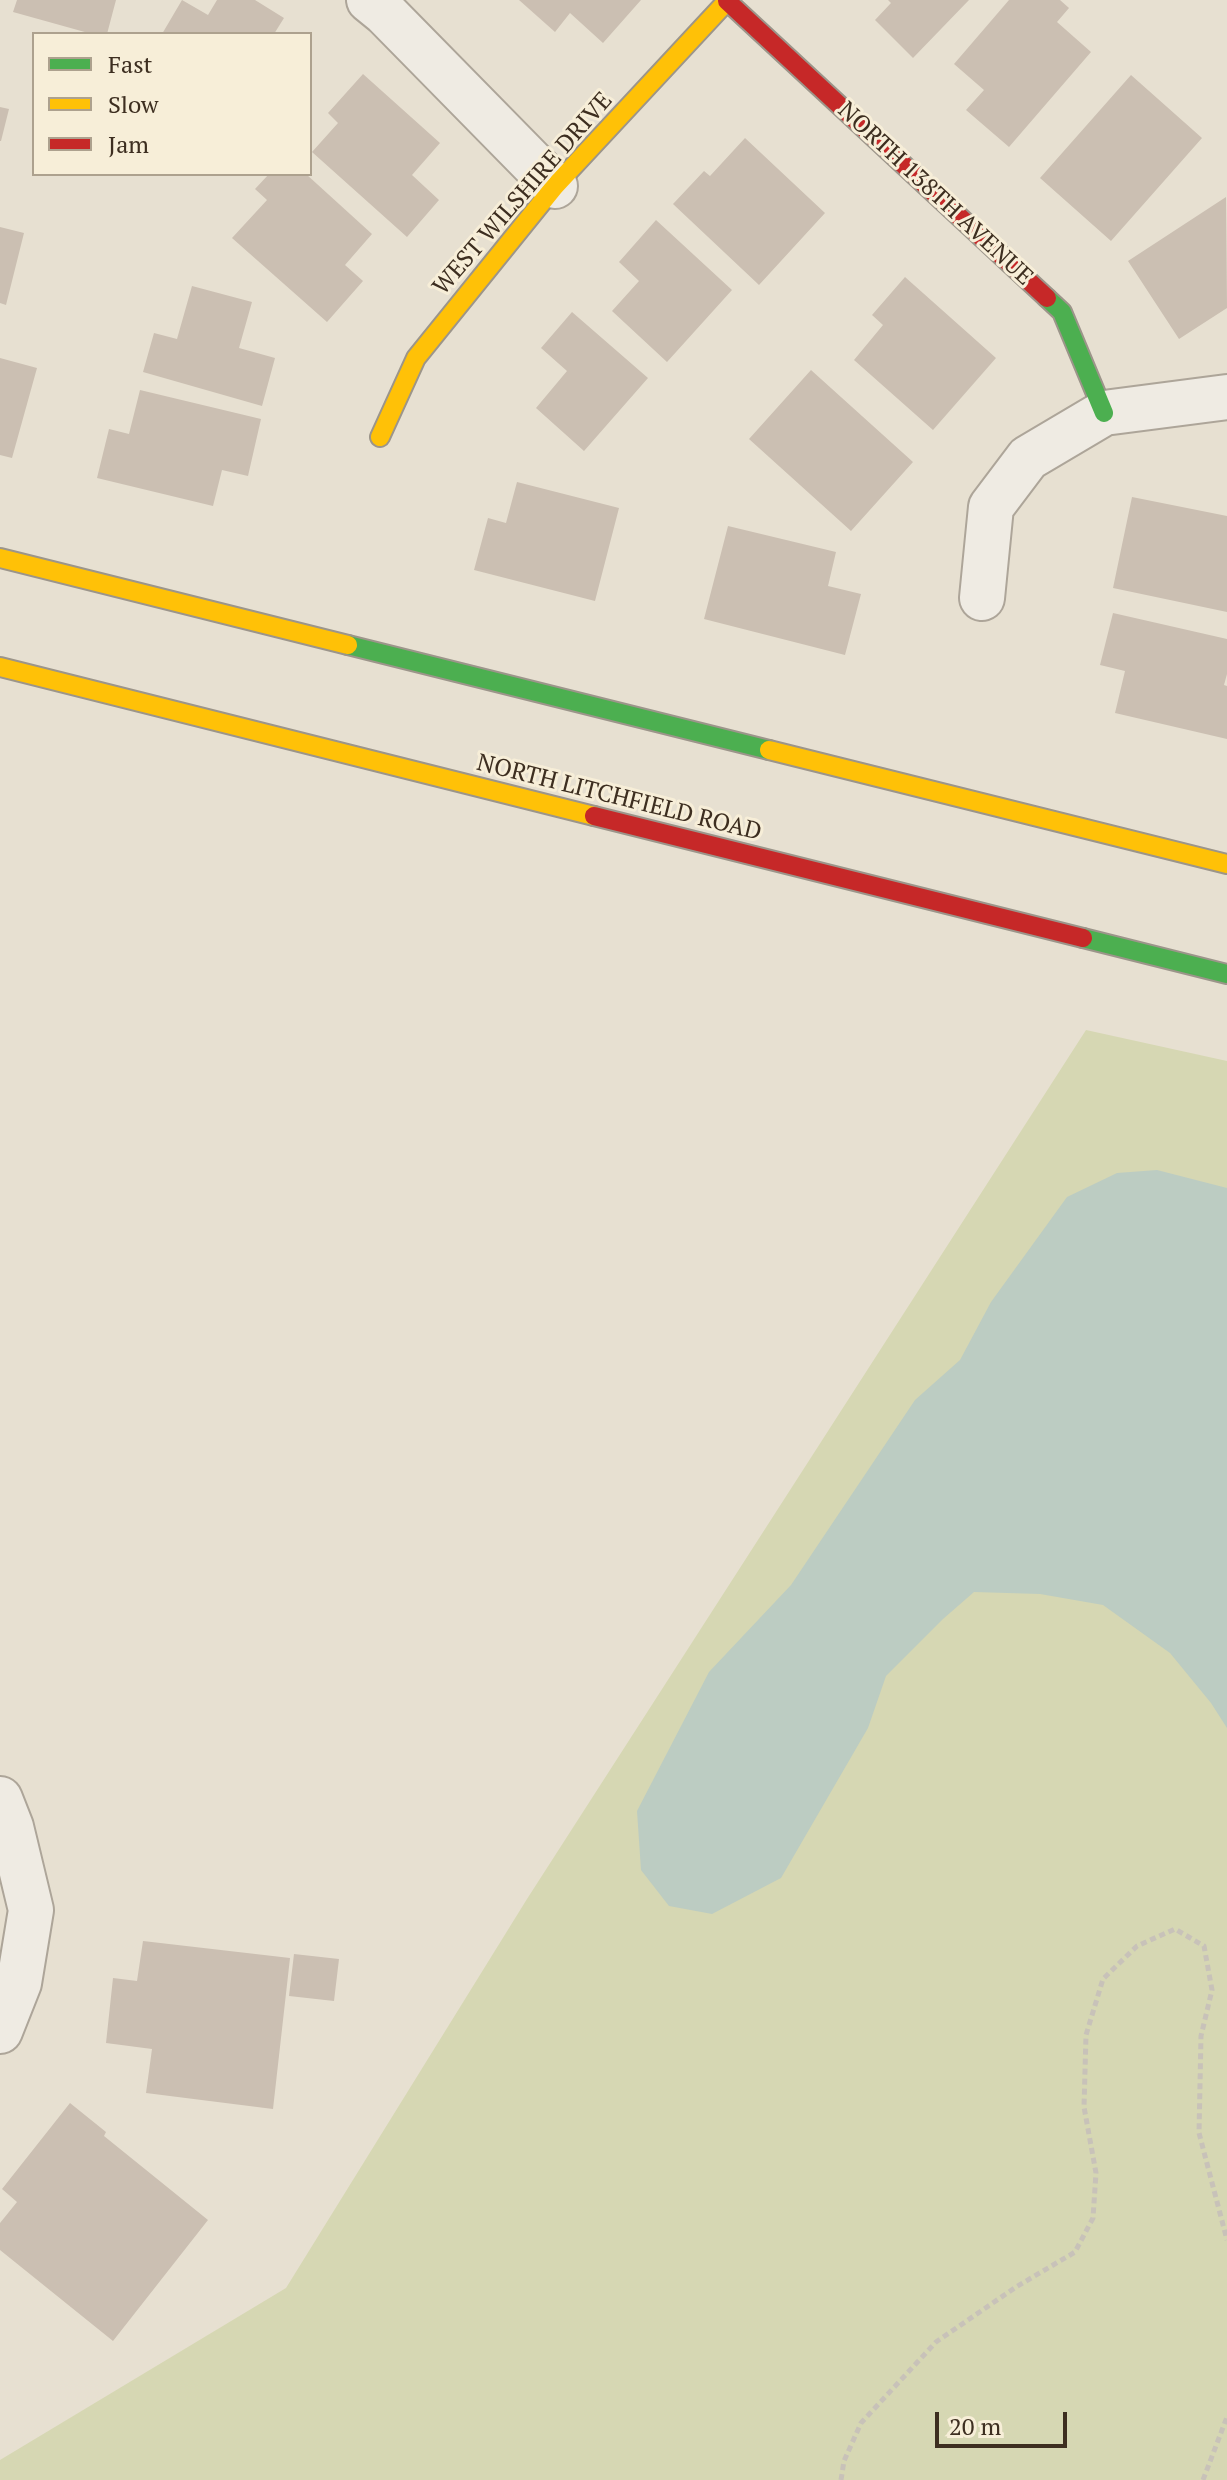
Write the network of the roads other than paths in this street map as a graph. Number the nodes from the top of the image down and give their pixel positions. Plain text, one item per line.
1 (369, 0) edge
2 (728, 0) edge
3 (555, 186) junction
4 (1227, 397) edge
5 (1104, 413) junction
6 (380, 437) dead end
7 (0, 558) edge
8 (982, 598) dead end
9 (0, 667) edge
10 (1227, 864) edge
11 (1227, 974) edge
12 (0, 1799) edge
13 (0, 2031) edge

1 - 3 street
2 - 3 main road, WEST WILSHIRE DRIVE
2 - 5 main road, NORTH 138TH AVENUE
3 - 6 main road, WEST WILSHIRE DRIVE
4 - 5 street
5 - 8 street
7 - 10 main road
9 - 11 main road, NORTH LITCHFIELD ROAD
12 - 13 street

